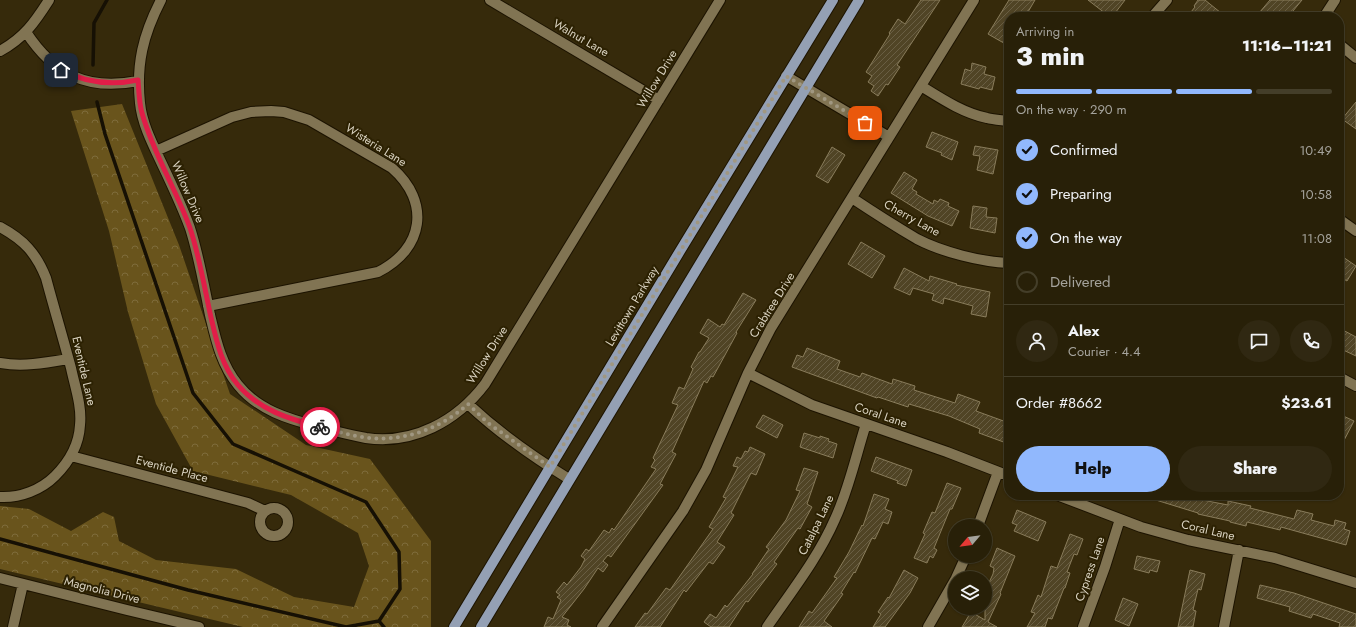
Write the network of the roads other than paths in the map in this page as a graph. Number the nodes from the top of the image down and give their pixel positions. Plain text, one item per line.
1 (49, 0) edge
2 (161, 0) edge
3 (490, 0) edge
4 (720, 0) edge
5 (833, 0) edge
6 (859, 0) edge
7 (974, 0) edge
8 (1167, 0) edge
9 (1336, 0) edge
10 (1156, 12) edge
11 (1328, 12) edge
12 (26, 32) junction
13 (1344, 48) edge
14 (0, 51) edge
15 (1356, 58) edge
16 (786, 76) junction
17 (138, 80) junction
18 (921, 86) junction
19 (806, 87) junction
20 (659, 100) junction
21 (1004, 121) edge
22 (889, 137) junction
23 (156, 151) junction
24 (852, 198) junction
25 (1344, 223) edge
26 (0, 227) edge
27 (1356, 231) edge
28 (1004, 263) edge
29 (208, 306) junction
30 (68, 359) junction
31 (0, 363) edge
32 (748, 373) junction
33 (1344, 380) edge
34 (1356, 386) edge
35 (468, 404) junction
36 (866, 424) junction
37 (71, 456) junction
38 (550, 467) junction
39 (998, 472) junction
40 (1004, 474) edge
41 (569, 479) junction
42 (0, 497) edge
43 (1070, 500) edge
44 (265, 511) dead end
45 (981, 519) edge
46 (1120, 519) junction
47 (1238, 550) junction
48 (0, 578) edge
49 (1356, 582) edge
50 (24, 584) junction
51 (948, 593) edge
52 (160, 623) edge
53 (13, 627) edge
54 (199, 627) edge
55 (454, 627) edge
56 (480, 627) edge
57 (602, 627) edge
58 (767, 627) edge
59 (928, 627) edge
60 (1083, 627) edge
61 (1224, 627) edge

1 - 12 street
2 - 17 street, Willow Drive
3 - 20 street, Walnut Lane
4 - 20 street, Willow Drive
5 - 16 main road, Levittown Parkway
6 - 19 main road
7 - 18 street, Crabtree Drive
8 - 10 street
9 - 11 street
12 - 14 street
12 - 17 street
13 - 15 street
16 - 19 street
16 - 38 main road, Levittown Parkway
17 - 23 street, Willow Drive
18 - 21 street
18 - 22 street, Crabtree Drive
19 - 22 street
19 - 41 main road
20 - 35 street, Willow Drive
22 - 24 street, Crabtree Drive
23 - 29 street, Willow Drive
23 - 29 street, Wisteria Lane
24 - 28 street, Cherry Lane
24 - 32 street, Crabtree Drive
25 - 27 street
26 - 30 street, Eventide Lane
29 - 35 street, Willow Drive
30 - 31 street
30 - 37 street, Eventide Lane
32 - 36 street, Coral Lane
32 - 57 street, Crabtree Drive
33 - 34 street
35 - 38 street
36 - 39 street, Coral Lane
36 - 58 street, Catalpa Lane
37 - 42 street, Eventide Lane
37 - 44 street, Eventide Place
38 - 41 street
38 - 55 main road, Levittown Parkway
39 - 40 street, Coral Lane
39 - 45 street
41 - 56 main road
43 - 46 street, Coral Lane
46 - 47 street, Coral Lane
46 - 60 street, Cypress Lane
47 - 49 street, Coral Lane
47 - 61 street
48 - 50 street, Magnolia Drive
50 - 52 street, Magnolia Drive
50 - 53 street
51 - 59 street
52 - 54 street, Magnolia Drive

